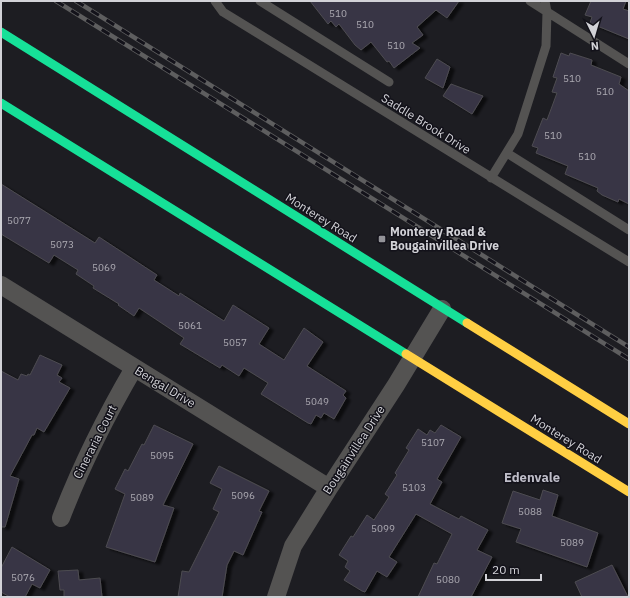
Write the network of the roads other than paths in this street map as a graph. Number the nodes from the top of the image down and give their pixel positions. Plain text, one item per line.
1 (215, 1) edge
2 (260, 1) edge
3 (530, 1) edge
4 (545, 1) edge
5 (547, 12) junction
6 (1, 32) edge
7 (629, 64) edge
8 (389, 82) dead end
9 (1, 103) edge
10 (507, 153) junction
11 (491, 178) junction
12 (629, 230) edge
13 (629, 262) edge
14 (1, 286) edge
15 (442, 309) junction
16 (412, 358) junction
17 (134, 368) junction
18 (629, 424) edge
19 (329, 488) junction
20 (629, 492) edge
21 (61, 518) dead end
22 (276, 597) edge

1 - 11 lane, Saddle Brook Drive
2 - 8 lane
3 - 5 lane
4 - 5 lane
5 - 7 lane
5 - 10 lane
6 - 15 main road, Monterey Road
9 - 16 main road, Monterey Road
10 - 11 lane
10 - 12 lane
11 - 13 lane, Saddle Brook Drive
14 - 17 street, Bengal Drive
15 - 16 street, Bougainvillea Drive
15 - 18 main road, Monterey Road
16 - 19 street, Bougainvillea Drive
16 - 20 main road, Monterey Road
17 - 19 street, Bengal Drive
17 - 21 street, Cineraria Court
19 - 22 street, Bougainvillea Drive

